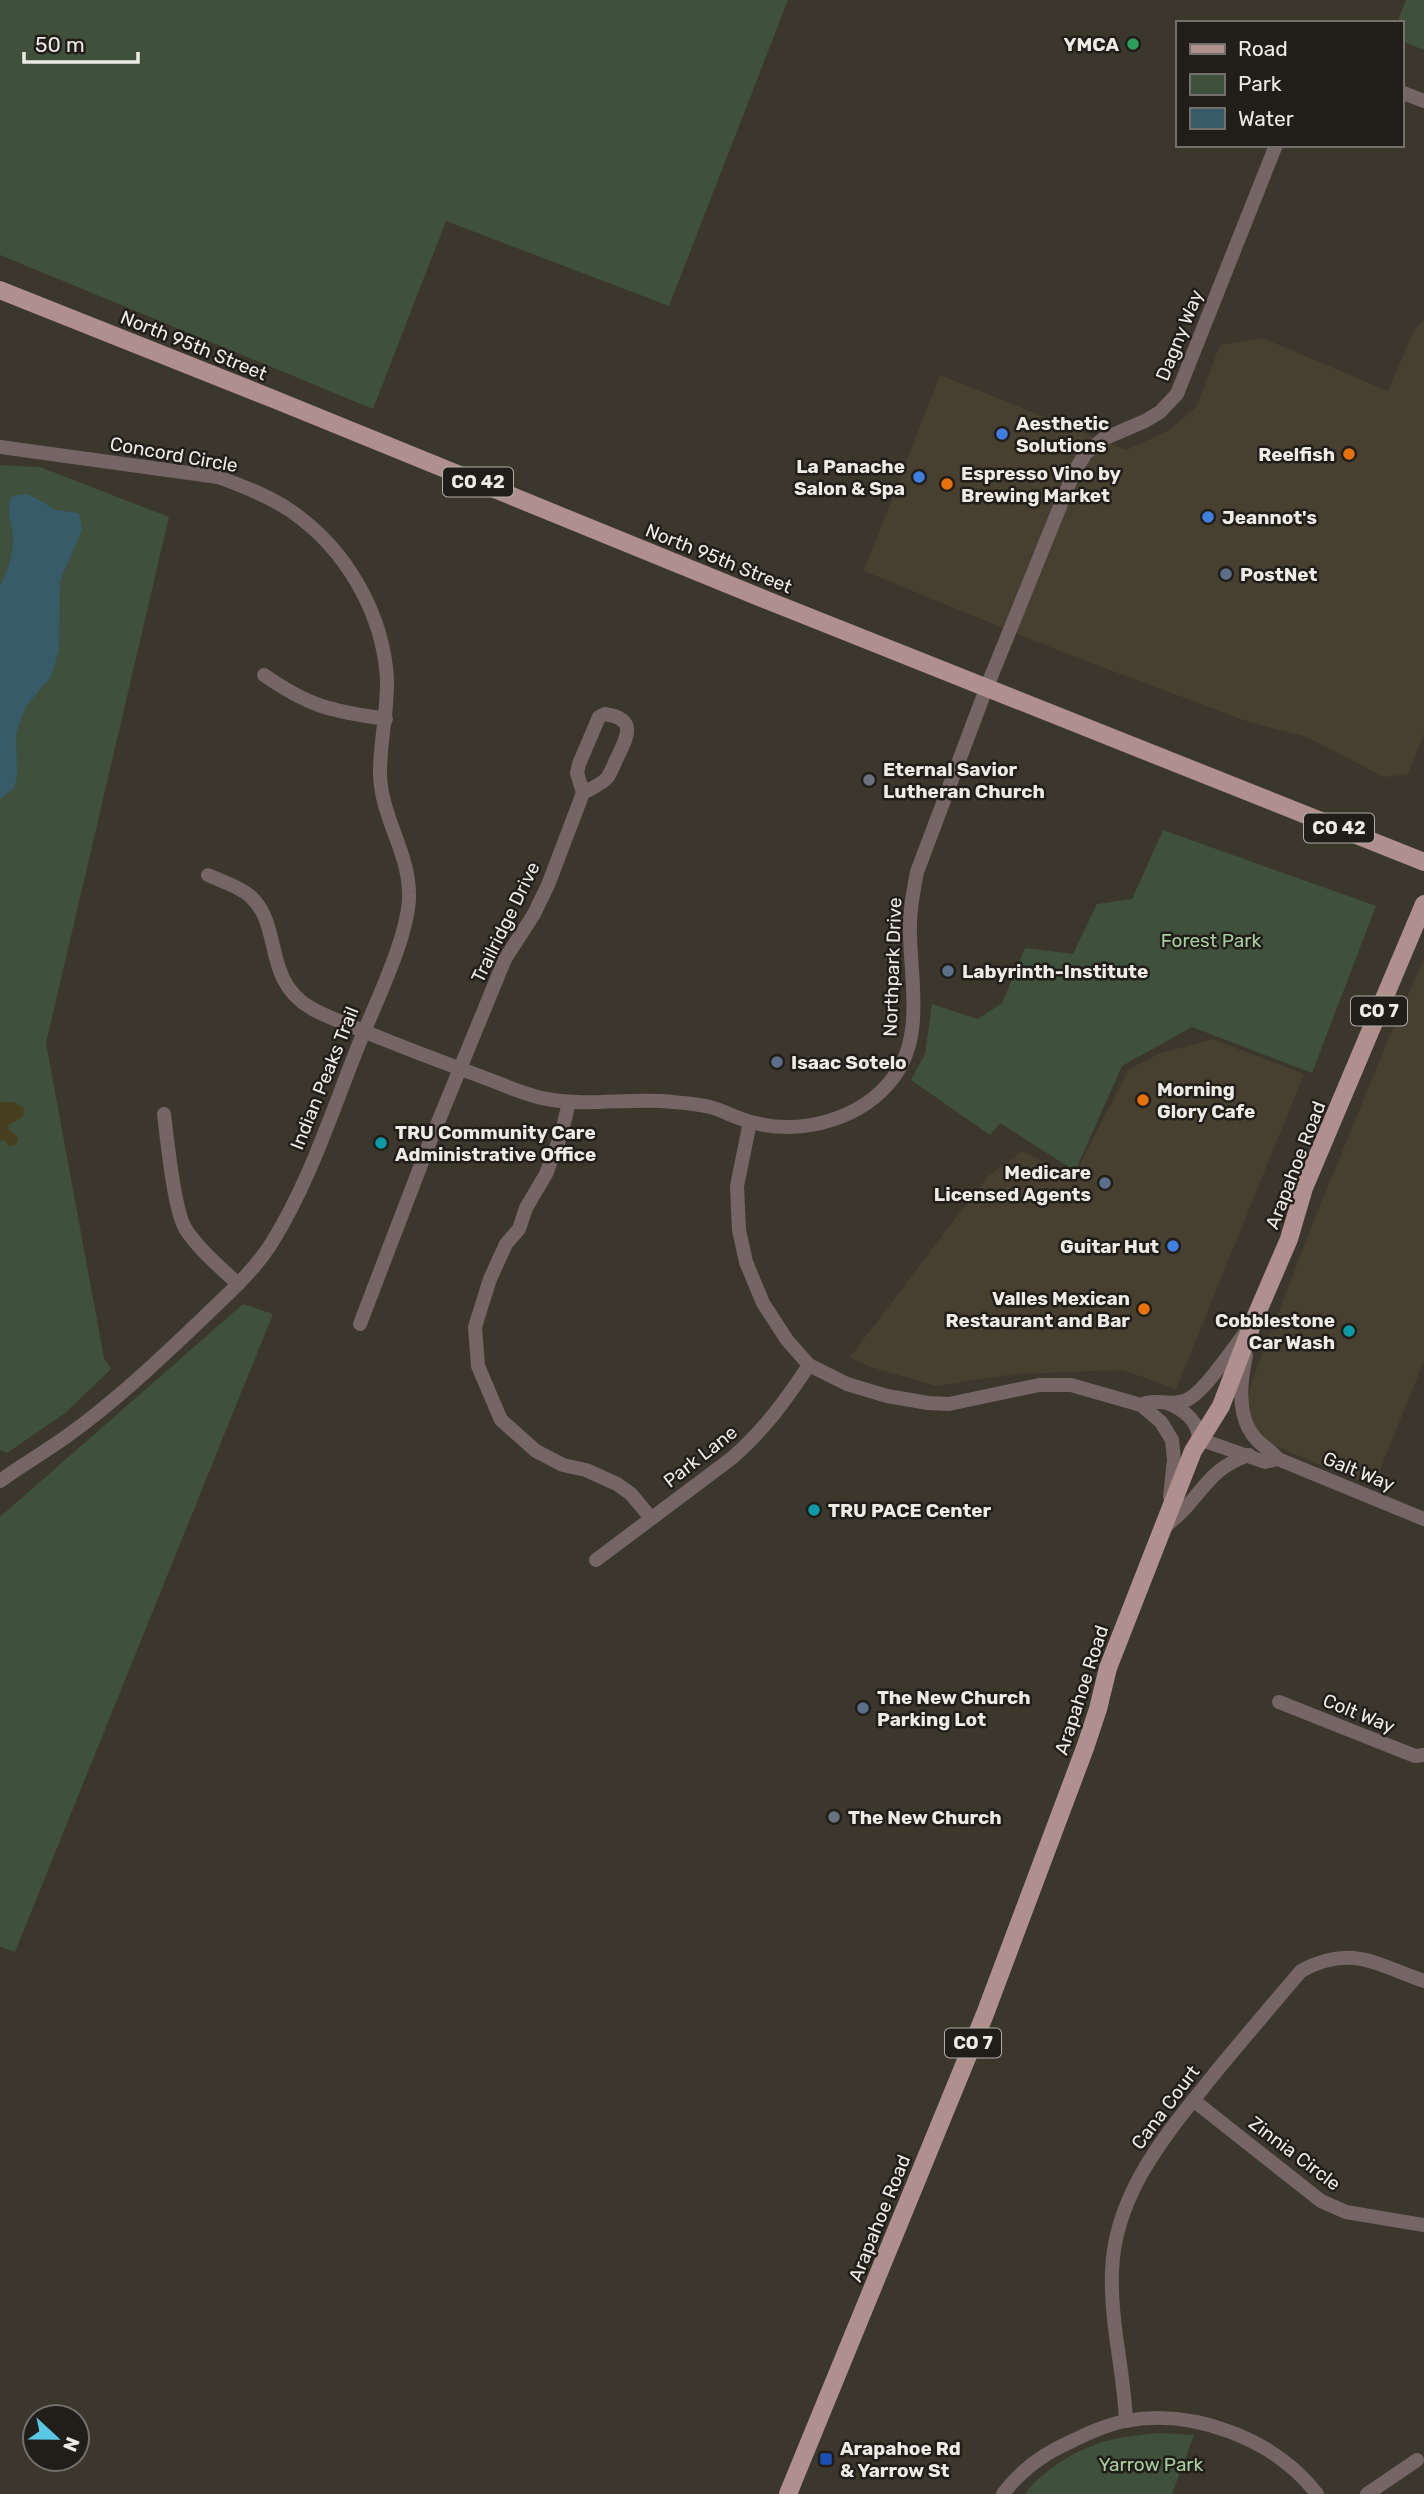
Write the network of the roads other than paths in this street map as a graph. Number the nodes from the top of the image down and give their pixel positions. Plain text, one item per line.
1 (1403, 93) edge
2 (1424, 101) edge
3 (1275, 147) edge
4 (0, 290) edge
5 (0, 447) edge
6 (352, 573) joint
7 (264, 675) dead end
8 (986, 689) junction
9 (386, 719) junction
10 (583, 793) junction
11 (1424, 862) edge
12 (208, 875) dead end
13 (1424, 904) edge
14 (364, 1032) junction
15 (460, 1069) junction
16 (569, 1101) junction
17 (164, 1114) dead end
18 (750, 1122) junction
19 (238, 1284) junction
20 (360, 1324) dead end
21 (1252, 1325) junction
22 (809, 1365) junction
23 (1168, 1403) junction
24 (1141, 1405) junction
25 (1199, 1439) junction
26 (1249, 1455) junction
27 (1278, 1459) junction
28 (0, 1481) edge
29 (651, 1518) junction
30 (1424, 1519) edge
31 (1162, 1530) junction
32 (596, 1560) dead end
33 (1279, 1702) dead end
34 (1424, 1755) edge
35 (1424, 1981) edge
36 (1193, 2100) junction
37 (1424, 2225) edge
38 (1126, 2421) junction
39 (1417, 2460) dead end
40 (788, 2494) edge
41 (1003, 2494) edge
42 (1317, 2494) edge
43 (1367, 2494) edge

1 - 2 street
3 - 8 street, Dagny Way
4 - 8 main road, North 95th Street / CO 42
5 - 6 street, Concord Circle
6 - 9 street, Indian Peaks Trail
7 - 9 street
8 - 11 main road, North 95th Street / CO 42
8 - 18 street, Northpark Drive
9 - 14 street, Indian Peaks Trail
10 - 10 street
10 - 15 street, Trailridge Drive
12 - 14 street, Northpark Drive
13 - 21 main road, Arapahoe Road / CO 7
14 - 15 street, Northpark Drive
14 - 19 street, Indian Peaks Trail
15 - 16 street, Northpark Drive
15 - 20 street, Trailridge Drive
16 - 18 street, Northpark Drive
16 - 29 street
17 - 19 street
18 - 22 street
19 - 28 street, Indian Peaks Trail
21 - 23 street
21 - 25 main road, Arapahoe Road / CO 7
21 - 27 street, Galt Way
22 - 24 street
22 - 29 street, Park Lane
23 - 24 street
23 - 25 street
24 - 31 street
25 - 26 street, Galt Way
25 - 31 main road, Arapahoe Road / CO 7
26 - 27 street, Galt Way
26 - 31 street
27 - 30 street, Galt Way
29 - 32 street, Park Lane
31 - 40 main road, Arapahoe Road / CO 7
33 - 34 street, Colt Way
35 - 36 street, Cana Court
36 - 37 street, Zinnia Circle
36 - 38 street, Cana Court
38 - 41 street
38 - 42 street
39 - 43 street

